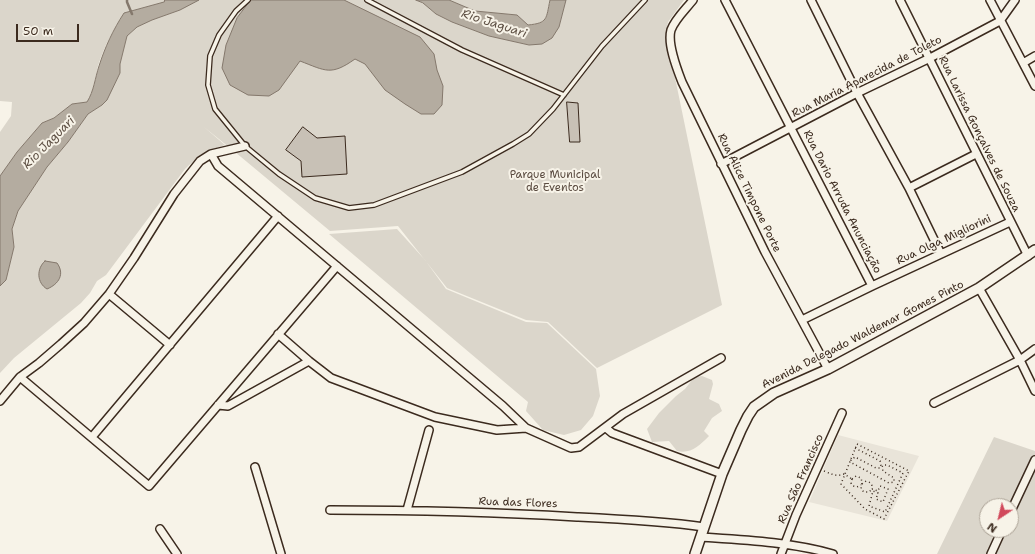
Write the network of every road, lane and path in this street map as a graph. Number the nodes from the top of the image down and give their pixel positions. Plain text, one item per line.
1 (248, 0) edge
2 (367, 0) edge
3 (645, 0) edge
4 (693, 0) edge
5 (725, 0) edge
6 (812, 0) edge
7 (900, 0) edge
8 (990, 0) edge
9 (1015, 0) edge
10 (1000, 21) junction
11 (1035, 56) edge
12 (930, 58) junction
13 (1023, 63) junction
14 (1035, 86) edge
15 (857, 93) junction
16 (564, 95) junction
17 (791, 128) junction
18 (245, 146) junction
19 (211, 154) junction
20 (976, 154) junction
21 (722, 164) junction
22 (909, 188) junction
23 (278, 216) junction
24 (1010, 222) junction
25 (1031, 253) edge
26 (941, 254) junction
27 (337, 266) junction
28 (872, 286) junction
29 (979, 288) junction
30 (109, 294) junction
31 (802, 320) junction
32 (278, 334) junction
33 (170, 345) junction
34 (1035, 350) edge
35 (721, 358) dead end
36 (1020, 360) junction
37 (309, 361) junction
38 (828, 369) junction
39 (20, 377) junction
40 (1035, 391) edge
41 (0, 401) edge
42 (934, 403) dead end
43 (218, 405) junction
44 (842, 413) dead end
45 (526, 428) junction
46 (606, 428) junction
47 (429, 430) dead end
48 (92, 437) junction
49 (855, 448) junction
50 (1035, 460) edge
51 (255, 467) dead end
52 (818, 468) junction
53 (722, 474) junction
54 (844, 474) junction
55 (852, 479) junction
56 (861, 485) junction
57 (872, 489) junction
58 (1017, 498) edge
59 (330, 510) dead end
60 (407, 510) junction
61 (704, 527) junction
62 (160, 529) dead end
63 (701, 537) junction
64 (998, 538) edge
65 (785, 544) junction
66 (177, 554) edge
67 (281, 554) edge
68 (695, 554) edge
69 (781, 554) edge
70 (833, 554) edge
71 (991, 554) edge

1 - 18 lane
2 - 16 lane
3 - 16 lane
4 - 21 street, Rua Alice Timpone Porte
5 - 17 street, Rua Dario Arruda Anunciação
6 - 15 street
7 - 12 street, Rua Larissa Gonçalves de Souza
8 - 10 street
9 - 10 street, Rua Maria Aparecida de Toleto
10 - 12 street, Rua Maria Aparecida de Toleto
10 - 13 street
11 - 13 street
12 - 15 street, Rua Maria Aparecida de Toleto
12 - 20 street, Rua Larissa Gonçalves de Souza
13 - 14 street
15 - 17 street, Rua Maria Aparecida de Toleto
15 - 22 street
16 - 18 lane
17 - 21 street, Rua Maria Aparecida de Toleto
17 - 28 street, Rua Dario Arruda Anunciação
18 - 19 street
19 - 23 street
19 - 30 street
20 - 22 street
20 - 24 street, Rua Larissa Gonçalves de Souza
21 - 31 street, Rua Alice Timpone Porte
22 - 26 street
23 - 27 street
23 - 33 street
24 - 25 street, Rua Larissa Gonçalves de Souza
24 - 26 street, Rua Olga Migliorini
25 - 29 street, Avenida Delegado Waldemar Gomes Pinto
26 - 28 street, Rua Olga Migliorini
27 - 32 street
27 - 45 street
28 - 31 street, Rua Olga Migliorini
29 - 36 street
29 - 38 street, Avenida Delegado Waldemar Gomes Pinto
30 - 33 street
30 - 39 street
31 - 38 street, Rua Alice Timpone Porte
32 - 37 street
32 - 43 street
33 - 48 street
34 - 36 street
35 - 46 street
36 - 40 street
36 - 42 street
37 - 43 street
37 - 45 street
38 - 53 street, Avenida Delegado Waldemar Gomes Pinto
39 - 41 street
39 - 48 street
43 - 48 street
44 - 52 street, Rua São Francisco
45 - 46 street
46 - 53 street
47 - 60 street
49 - 54 path
49 - 54 path
49 - 57 path
50 - 58 street
51 - 67 street
52 - 54 path
52 - 65 street, Rua São Francisco
53 - 61 street, Avenida Delegado Waldemar Gomes Pinto
54 - 55 path
55 - 56 path
55 - 56 path
56 - 57 path
56 - 57 path
59 - 60 street, Rua das Flores
60 - 61 street, Rua das Flores
61 - 63 street, Avenida Delegado Waldemar Gomes Pinto
62 - 66 street
63 - 65 street
63 - 68 street, Avenida Delegado Waldemar Gomes Pinto
64 - 71 street
65 - 69 street, Rua São Francisco
65 - 70 street

